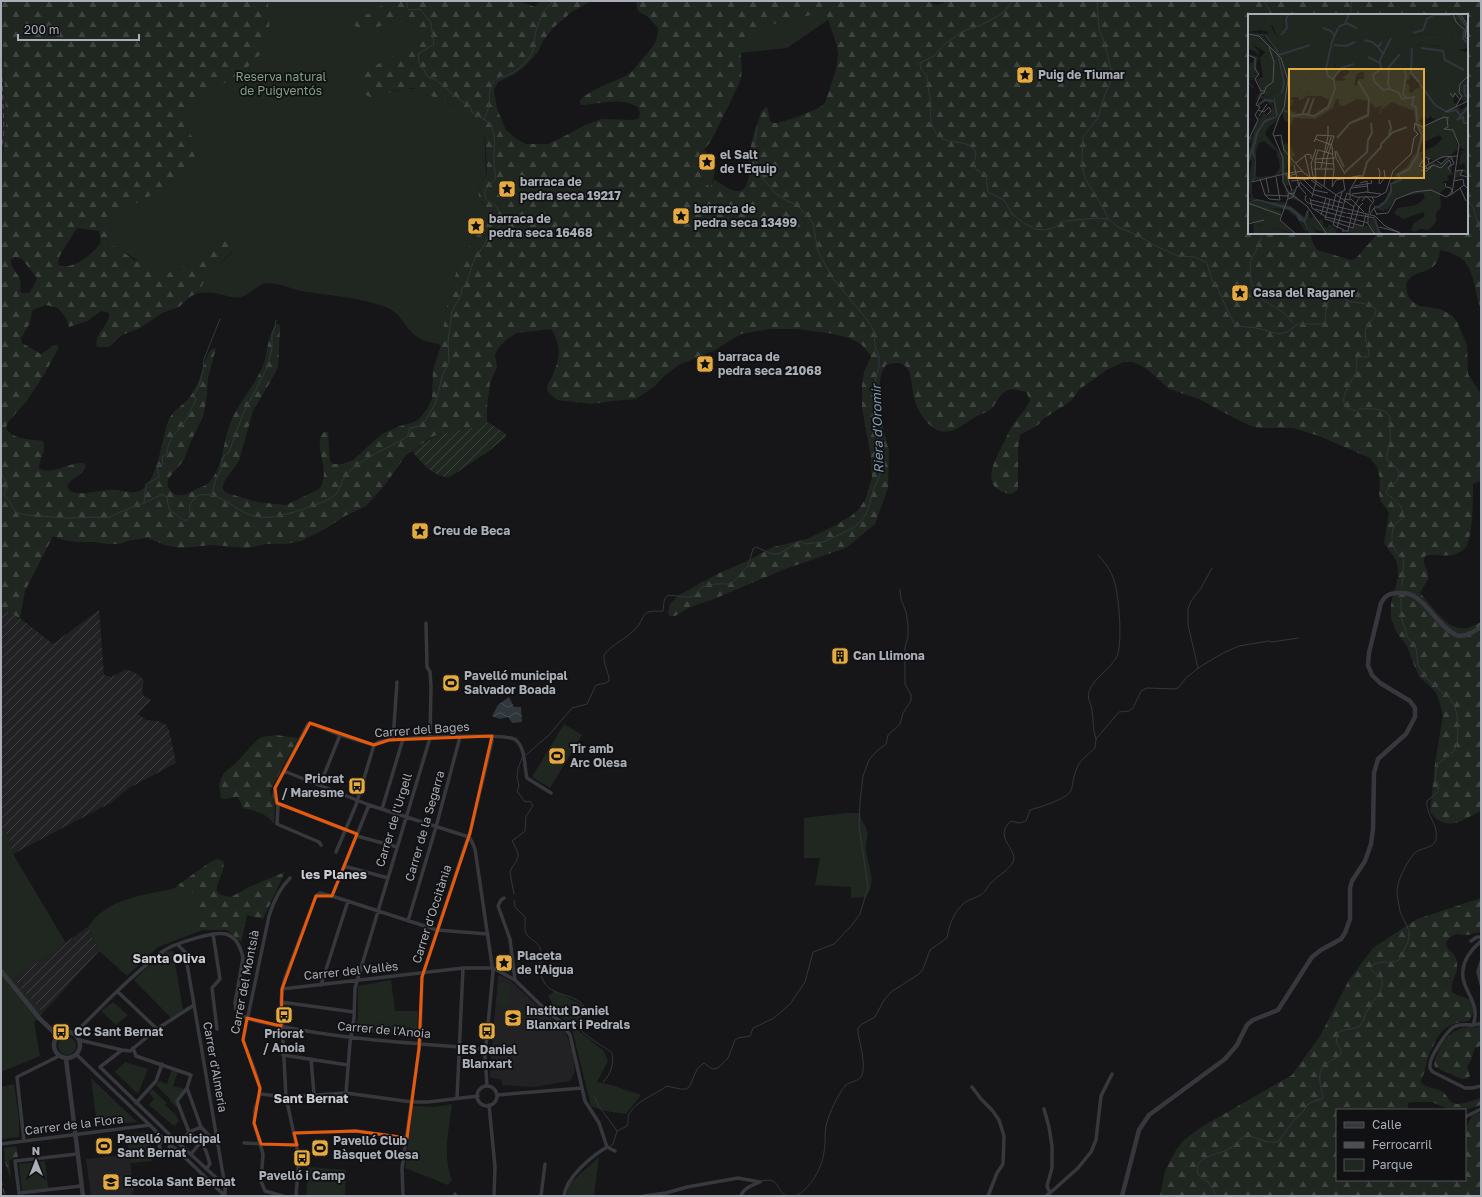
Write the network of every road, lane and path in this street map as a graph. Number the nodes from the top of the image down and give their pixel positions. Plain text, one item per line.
1 (426, 623) dead end
2 (1481, 627) edge
3 (397, 682) dead end
4 (340, 735) junction
5 (492, 736) junction
6 (460, 737) junction
7 (430, 738) junction
8 (404, 739) junction
9 (393, 740) junction
10 (374, 745) junction
11 (284, 771) junction
12 (320, 785) junction
13 (551, 793) dead end
14 (357, 800) junction
15 (277, 803) junction
16 (369, 804) junction
17 (382, 809) junction
18 (406, 817) junction
19 (436, 827) junction
20 (346, 830) junction
21 (356, 836) junction
22 (469, 837) junction
23 (321, 844) dead end
24 (397, 847) junction
25 (336, 852) dead end
26 (344, 866) junction
27 (290, 878) dead end
28 (388, 878) junction
29 (332, 896) junction
30 (504, 898) dead end
31 (348, 901) junction
32 (378, 912) junction
33 (408, 921) junction
34 (437, 930) junction
35 (213, 934) junction
36 (488, 934) junction
37 (1481, 937) edge
38 (1481, 941) edge
39 (1471, 942) dead end
40 (178, 944) junction
41 (1481, 962) edge
42 (463, 968) junction
43 (493, 968) junction
44 (1, 971) edge
45 (422, 973) junction
46 (357, 980) junction
47 (515, 980) junction
48 (321, 984) junction
49 (1481, 984) edge
50 (282, 989) junction
51 (117, 991) junction
52 (1474, 993) dead end
53 (281, 1002) junction
54 (194, 1005) junction
55 (354, 1012) junction
56 (1480, 1014) dead end
57 (247, 1018) junction
58 (1481, 1023) edge
59 (1473, 1025) junction
60 (281, 1026) junction
61 (157, 1029) junction
62 (217, 1029) dead end
63 (74, 1034) junction
64 (58, 1036) junction
65 (350, 1038) junction
66 (79, 1040) junction
67 (420, 1043) junction
68 (460, 1046) junction
69 (133, 1048) junction
70 (486, 1049) junction
71 (122, 1050) junction
72 (77, 1055) junction
73 (283, 1055) junction
74 (59, 1056) junction
75 (66, 1059) junction
76 (311, 1059) junction
77 (162, 1064) junction
78 (348, 1065) junction
79 (1112, 1074) dead end
80 (487, 1086) junction
81 (1481, 1086) edge
82 (972, 1087) dead end
83 (188, 1088) junction
84 (582, 1088) junction
85 (346, 1093) junction
86 (260, 1094) junction
87 (314, 1094) junction
88 (497, 1095) junction
89 (478, 1096) junction
90 (286, 1097) junction
91 (457, 1098) junction
92 (412, 1102) junction
93 (136, 1103) junction
94 (489, 1105) junction
95 (1481, 1108) edge
96 (1044, 1109) dead end
97 (1466, 1116) edge
98 (150, 1125) junction
99 (201, 1127) junction
100 (189, 1132) junction
101 (294, 1133) junction
102 (75, 1135) junction
103 (172, 1137) junction
104 (406, 1138) junction
105 (163, 1140) junction
106 (24, 1141) junction
107 (168, 1141) junction
108 (201, 1142) junction
109 (244, 1143) dead end
110 (1, 1144) edge
111 (179, 1144) junction
112 (261, 1144) junction
113 (170, 1145) junction
114 (218, 1145) junction
115 (297, 1145) junction
116 (607, 1147) junction
117 (169, 1150) junction
118 (615, 1151) dead end
119 (78, 1154) junction
120 (191, 1154) junction
121 (182, 1155) junction
122 (545, 1164) dead end
123 (206, 1169) junction
124 (82, 1186) junction
125 (225, 1186) junction
126 (1050, 1193) junction
127 (83, 1196) edge
128 (225, 1196) edge
129 (283, 1196) edge
130 (296, 1196) edge
131 (403, 1196) edge
132 (494, 1196) edge
133 (541, 1196) edge
134 (564, 1196) edge
135 (644, 1196) edge
136 (741, 1196) edge
137 (988, 1196) edge
138 (1046, 1196) edge
139 (1122, 1196) edge

1 - 7 street, Carrer de l'Urgell
2 - 139 street
3 - 9 street
4 - 10 street, Carrer del Bages
4 - 11 street, Carrer del Bages
4 - 12 street
5 - 6 street, Carrer del Bages
5 - 13 street, Carrer del Bages
5 - 22 street, Carrer d'Occitània
6 - 7 street, Carrer del Bages
6 - 19 street, Carrer de la Segarra
7 - 8 street, Carrer del Bages
7 - 18 street, Carrer de l'Urgell
8 - 9 street, Carrer del Bages
8 - 17 street
9 - 10 street, Carrer del Bages
10 - 14 street
11 - 12 street
11 - 15 street
12 - 14 street
14 - 16 street
14 - 20 street
15 - 20 street
15 - 23 street
16 - 17 street
16 - 21 street
17 - 18 street
18 - 19 street
18 - 24 street, Carrer de l'Urgell
19 - 22 street
19 - 33 street, Carrer de la Segarra
20 - 25 street
21 - 24 street
21 - 26 street
22 - 34 street, Carrer d'Occitània
22 - 36 street
24 - 28 street, Carrer de l'Urgell
26 - 28 street
26 - 29 street
27 - 57 street, Carrer del Montsià
28 - 32 street, Carrer de l'Urgell
29 - 31 street
29 - 50 street
30 - 47 street
31 - 32 street
31 - 48 street
32 - 33 street
32 - 46 street, Carrer de l'Urgell
33 - 34 street
34 - 36 street
34 - 45 street, Carrer d'Occitània
35 - 40 street
35 - 57 street
35 - 62 street
36 - 43 street
37 - 39 street
38 - 52 street
40 - 51 street
40 - 54 street, Carrer d'Almeria
41 - 49 street
42 - 43 street, Carrer del Vallès
42 - 45 street, Carrer del Vallès
42 - 68 street
43 - 47 street, Carrer del Vallès
43 - 70 street
44 - 64 street
45 - 46 street, Carrer del Vallès
45 - 67 street, Carrer d'Occitània
46 - 48 street, Carrer del Vallès
46 - 55 street, Carrer de l'Urgell
47 - 84 street, Carrer del Vallès
48 - 50 street, Carrer del Vallès
50 - 53 street
51 - 61 street
51 - 63 street
53 - 55 street
53 - 60 street
54 - 61 street
54 - 114 street, Carrer d'Almeria
55 - 65 street, Carrer de l'Urgell
56 - 59 street
57 - 60 street, Carrer de l'Anoia
57 - 86 street, Carrer del Montsià
58 - 59 street
59 - 81 street
60 - 65 street, Carrer de l'Anoia
60 - 73 street
61 - 69 street
63 - 64 street
63 - 66 street
64 - 74 street
65 - 67 street, Carrer de l'Anoia
65 - 78 street, Carrer de l'Urgell
66 - 71 street
66 - 72 street
67 - 68 street, Carrer de l'Anoia
67 - 92 street, Carrer d'Occitània
68 - 70 street, Carrer de l'Anoia
68 - 91 street
69 - 71 street
69 - 77 street
70 - 80 street
71 - 93 street
72 - 75 street
72 - 98 street
73 - 76 street
73 - 90 street
74 - 75 street
74 - 106 street
75 - 102 street
76 - 78 street
76 - 87 street
77 - 83 street
77 - 93 street
78 - 85 street, Carrer de l'Urgell
79 - 126 street
80 - 88 street
80 - 89 street
82 - 137 street
83 - 99 street
83 - 100 street
84 - 88 street
84 - 116 street, Carrer del Vallès
85 - 87 street
85 - 92 street
86 - 90 street
86 - 112 street, Carrer del Montsià
87 - 90 street
88 - 94 street
89 - 91 street
89 - 94 street
90 - 101 street
91 - 92 street
92 - 104 street, Carrer d'Occitània
93 - 103 street
94 - 132 street
95 - 97 street
96 - 126 street
98 - 102 street, Carrer de la Flora
98 - 105 street
99 - 100 street
99 - 114 street
100 - 108 street
100 - 111 street
101 - 104 street
101 - 115 street
102 - 106 street, Carrer de la Flora
102 - 119 street
103 - 107 street
103 - 111 street
104 - 131 street, Carrer d'Occitània
105 - 107 street
105 - 117 street
106 - 110 street, Carrer de la Flora
107 - 113 street
108 - 120 street
108 - 123 street
109 - 112 street
111 - 120 street
112 - 115 street
112 - 129 street, Carrer del Montsià
113 - 117 street
113 - 121 street
114 - 125 street, Carrer d'Almeria
115 - 130 street
116 - 118 street
116 - 134 street
117 - 121 street
119 - 124 street
119 - 124 street
120 - 123 street
121 - 128 street
122 - 133 street
123 - 125 street
124 - 127 street
125 - 128 street, Carrer d'Almeria
126 - 138 street
135 - 136 street

